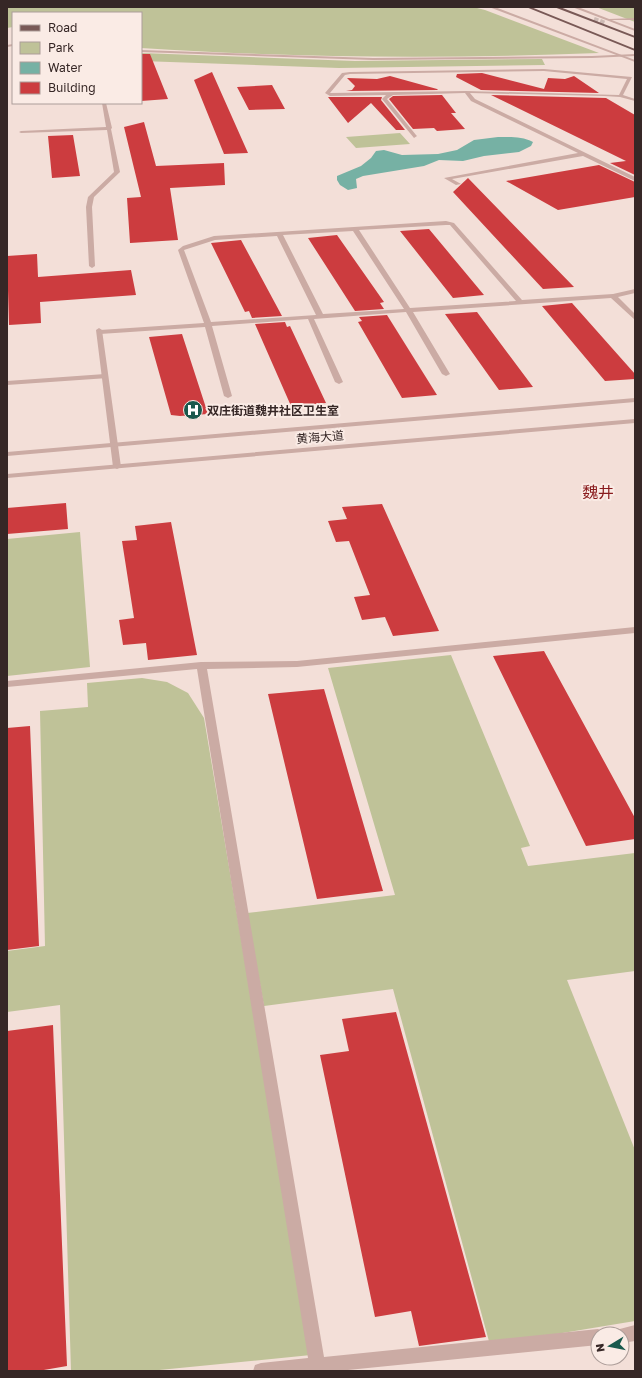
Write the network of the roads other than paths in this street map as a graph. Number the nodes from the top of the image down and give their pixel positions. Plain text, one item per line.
1 (491, 7) edge
2 (520, 7) edge
3 (528, 7) edge
4 (556, 7) edge
5 (569, 7) edge
6 (574, 7) edge
7 (594, 18) tunnel mouth
8 (635, 19) edge
9 (607, 22) junction
10 (635, 30) edge
11 (635, 36) edge
12 (606, 38) junction
13 (635, 50) edge
14 (142, 51) edge
15 (635, 55) edge
16 (621, 56) junction
17 (635, 61) edge
18 (466, 92) junction
19 (391, 94) junction
20 (620, 96) junction
21 (635, 100) edge
22 (104, 104) edge
23 (110, 128) junction
24 (21, 132) dead end
25 (414, 136) dead end
26 (584, 154) junction
27 (635, 179) edge
28 (458, 184) dead end
29 (354, 228) junction
30 (279, 233) junction
31 (92, 266) dead end
32 (635, 291) edge
33 (613, 296) junction
34 (520, 302) junction
35 (408, 310) junction
36 (320, 316) junction
37 (310, 317) junction
38 (635, 318) edge
39 (208, 324) junction
40 (446, 374) dead end
41 (105, 376) junction
42 (339, 382) dead end
43 (7, 383) edge
44 (228, 396) dead end
45 (635, 400) edge
46 (635, 421) edge
47 (114, 445) junction
48 (7, 454) edge
49 (117, 467) junction
50 (7, 476) edge
51 (635, 630) edge
52 (201, 665) junction
53 (7, 684) edge
54 (590, 1338) edge
55 (317, 1365) junction
56 (261, 1371) edge

1 - 16 street
2 - 12 main road
3 - 12 main road
4 - 11 main road
5 - 7 main road
6 - 9 street
8 - 9 street
9 - 10 street
9 - 11 main road
12 - 13 main road
14 - 16 street
15 - 16 street
16 - 17 street
18 - 19 street
18 - 20 street
18 - 26 street
19 - 20 street
19 - 25 street
20 - 21 street
22 - 23 street
23 - 24 street
23 - 31 street
26 - 27 street
26 - 28 street
29 - 30 street
29 - 34 street
29 - 35 street
30 - 36 street
30 - 39 street
32 - 33 street
33 - 34 street
33 - 38 street
34 - 35 street
35 - 36 street
35 - 40 street
36 - 37 street
37 - 39 street
37 - 42 street
39 - 41 street
39 - 44 street
41 - 43 street
41 - 47 street
45 - 47 street, 黄海大道
46 - 49 street, 黄海大道
47 - 48 street, 黄海大道
47 - 49 street
49 - 50 street, 黄海大道
51 - 52 street
52 - 53 street
52 - 55 street
54 - 55 street
55 - 56 street

